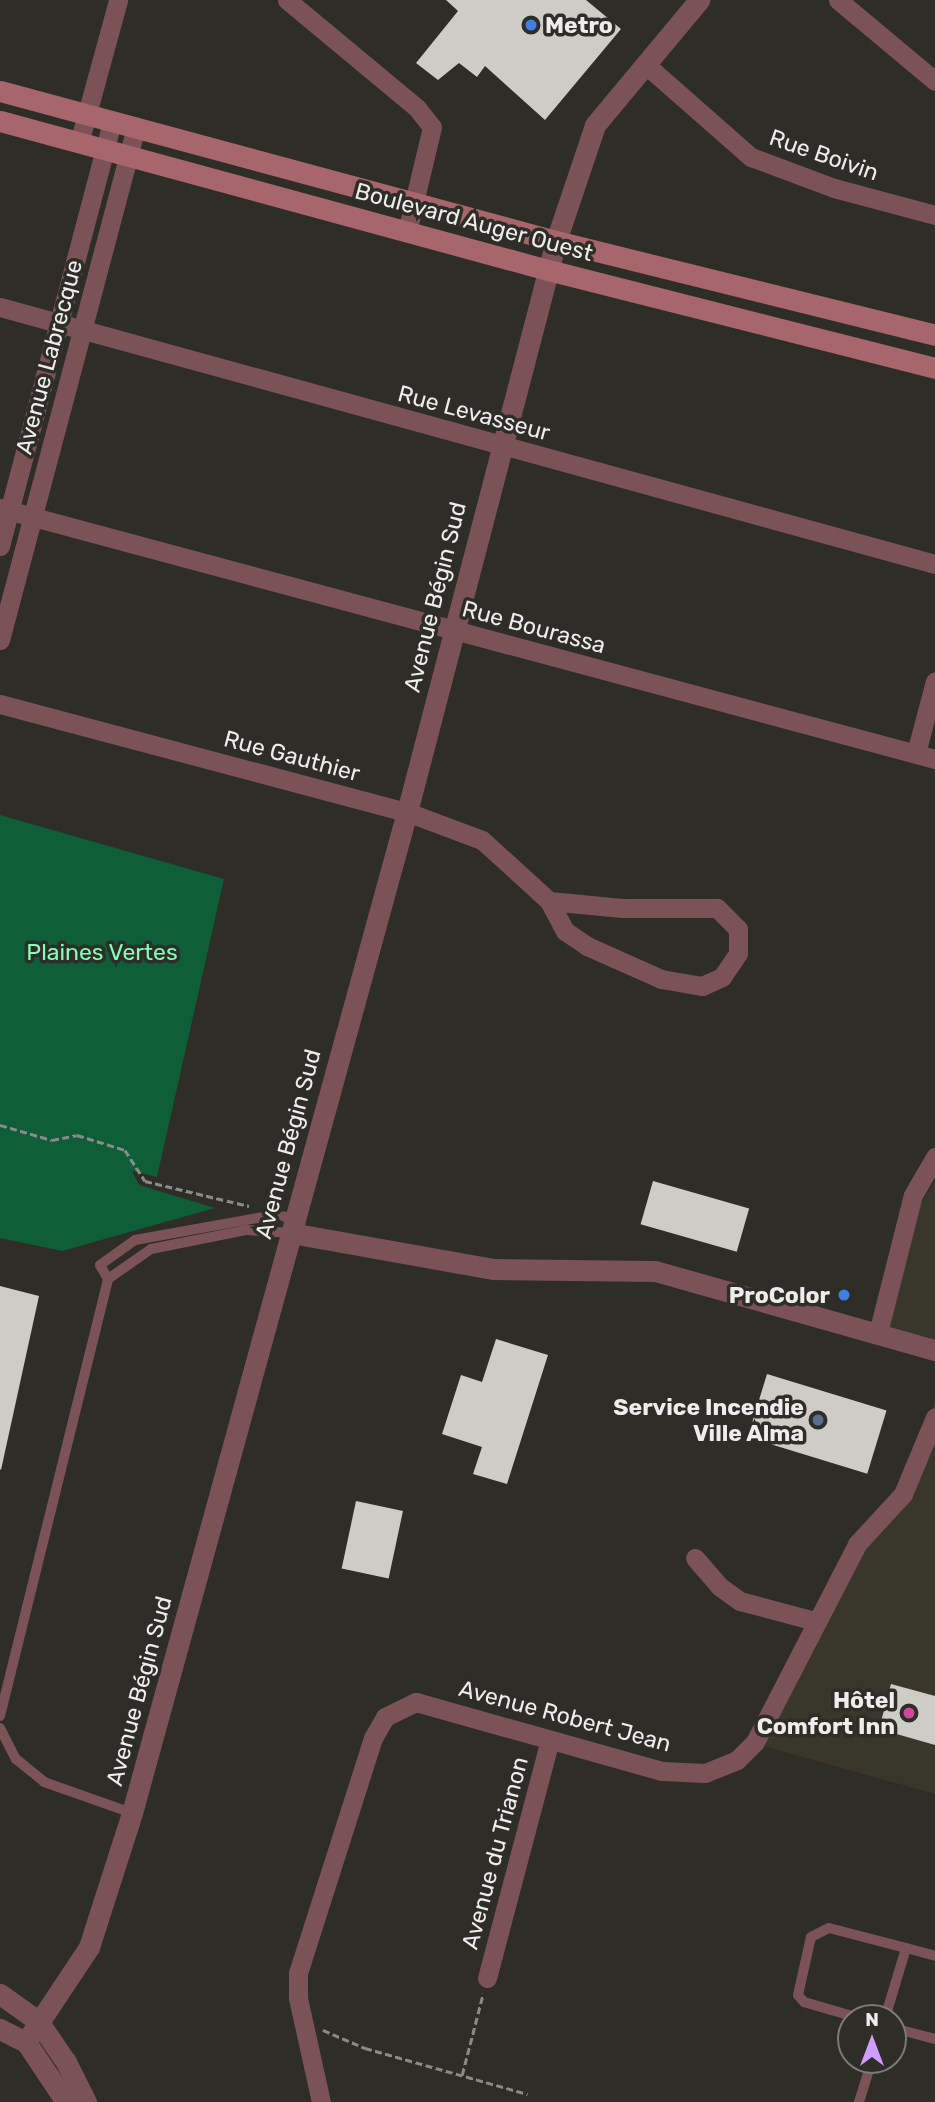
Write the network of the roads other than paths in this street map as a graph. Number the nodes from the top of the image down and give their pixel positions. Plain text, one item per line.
1 (118, 0) edge
2 (287, 0) edge
3 (699, 0) edge
4 (838, 0) edge
5 (645, 64) junction
6 (935, 81) edge
7 (0, 91) edge
8 (87, 114) junction
9 (0, 121) edge
10 (112, 121) junction
11 (136, 127) junction
12 (79, 143) junction
13 (106, 150) junction
14 (129, 156) junction
15 (414, 203) junction
16 (935, 215) edge
17 (407, 232) junction
18 (556, 241) junction
19 (548, 270) junction
20 (0, 307) edge
21 (57, 322) junction
22 (81, 329) junction
23 (935, 335) edge
24 (935, 368) edge
25 (501, 446) junction
26 (4, 510) edge
27 (32, 517) junction
28 (0, 546) edge
29 (935, 564) edge
30 (454, 631) junction
31 (0, 640) edge
32 (935, 681) edge
33 (0, 704) edge
34 (925, 756) edge
35 (407, 812) junction
36 (549, 901) junction
37 (935, 1157) edge
38 (293, 1225) junction
39 (108, 1279) junction
40 (878, 1333) junction
41 (935, 1350) edge
42 (935, 1417) edge
43 (695, 1558) dead end
44 (815, 1622) junction
45 (0, 1716) edge
46 (0, 1728) edge
47 (550, 1740) junction
48 (132, 1813) junction
49 (906, 1948) junction
50 (935, 1956) edge
51 (487, 1978) road end
52 (0, 1994) edge
53 (889, 2004) edge
54 (837, 2011) edge
55 (38, 2021) junction
56 (0, 2029) edge
57 (907, 2032) edge
58 (935, 2039) edge
59 (26, 2042) junction
60 (868, 2074) edge
61 (66, 2102) edge
62 (86, 2102) edge
63 (321, 2102) edge
64 (859, 2102) edge

1 - 8 street
2 - 15 street
3 - 5 street, Avenue Bégin Sud
4 - 6 street
5 - 16 street, Rue Boivin
5 - 18 street, Avenue Bégin Sud
7 - 8 main road, Boulevard Auger Ouest
8 - 10 main road, Boulevard Auger Ouest
8 - 12 street
9 - 12 main road, Boulevard Auger Ouest
10 - 11 main road, Boulevard Auger Ouest
10 - 13 street, Avenue Labrecque
11 - 14 street, Avenue Labrecque
11 - 15 main road, Boulevard Auger Ouest
12 - 13 main road, Boulevard Auger Ouest
13 - 14 main road, Boulevard Auger Ouest
13 - 21 street, Avenue Labrecque
14 - 17 main road, Boulevard Auger Ouest
14 - 22 street, Avenue Labrecque
15 - 17 street
15 - 18 main road, Boulevard Auger Ouest
17 - 19 main road, Boulevard Auger Ouest
18 - 19 street, Avenue Bégin Sud
18 - 23 main road, Boulevard Auger Ouest
19 - 24 main road, Boulevard Auger Ouest
19 - 25 street, Avenue Bégin Sud
20 - 21 street, Rue Levasseur
21 - 22 street, Rue Levasseur
21 - 26 street, Avenue Labrecque
22 - 25 street, Rue Levasseur
22 - 27 street, Avenue Labrecque
25 - 29 street, Rue Levasseur
25 - 30 street, Avenue Bégin Sud
26 - 27 street, Rue Bourassa
26 - 28 street, Avenue Labrecque
27 - 30 street, Rue Bourassa
27 - 31 street, Avenue Labrecque
30 - 34 street, Rue Bourassa
30 - 35 street, Avenue Bégin Sud
32 - 34 street
33 - 35 street, Rue Gauthier
35 - 36 street, Rue Gauthier
35 - 38 street, Avenue Bégin Sud
36 - 36 street, Rue Gauthier
37 - 40 street
38 - 39 lane
38 - 39 lane
38 - 40 street
38 - 48 street, Avenue Bégin Sud
39 - 45 lane
40 - 41 street
42 - 44 street, Avenue Robert Jean
43 - 44 street
44 - 47 street, Avenue Robert Jean
46 - 48 lane
47 - 51 street, Avenue du Trianon
47 - 63 street, Avenue Robert Jean
48 - 55 street, Avenue Bégin Sud
49 - 50 lane
49 - 53 lane
49 - 54 lane
52 - 55 street
55 - 59 street, Avenue Bégin Sud
55 - 62 street
56 - 59 street
57 - 58 lane
59 - 61 street
60 - 64 lane

